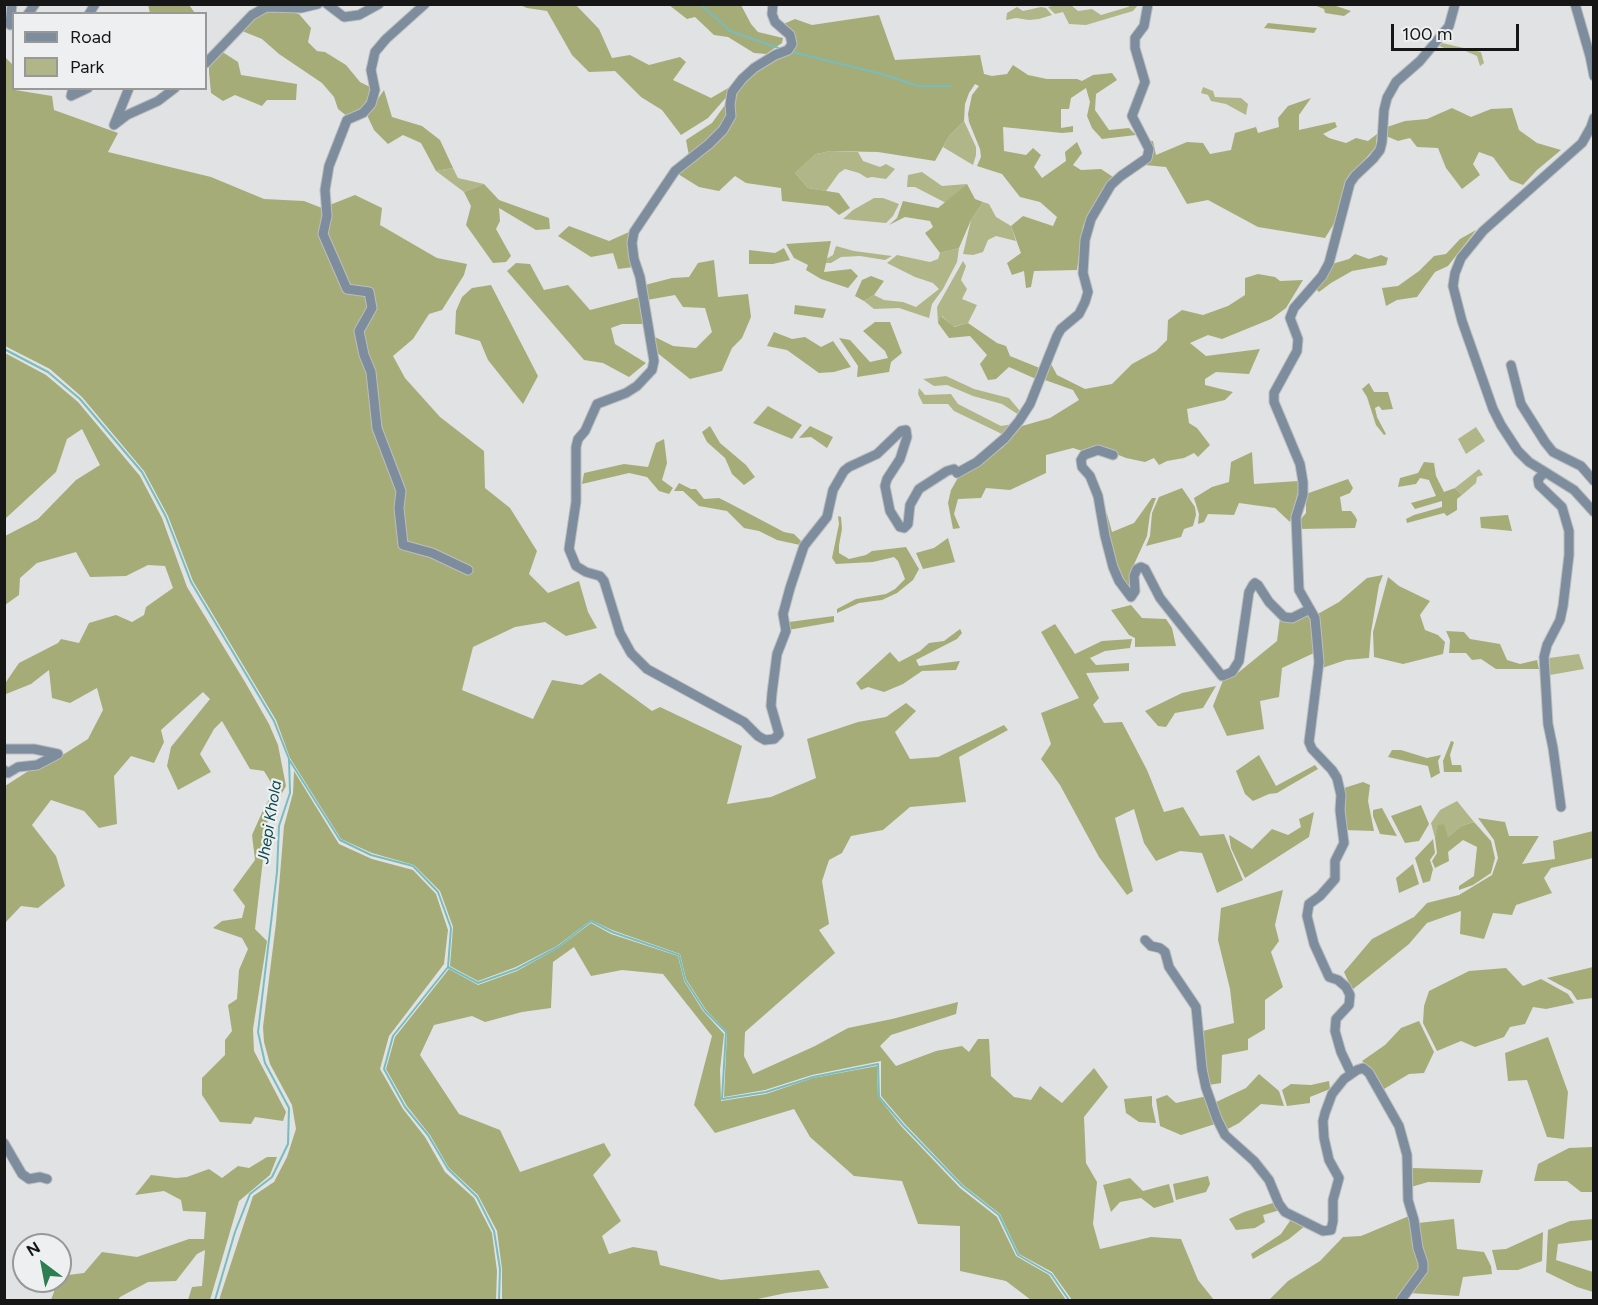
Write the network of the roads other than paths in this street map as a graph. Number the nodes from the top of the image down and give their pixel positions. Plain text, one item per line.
1 (12, 4) edge
2 (318, 4) edge
3 (327, 4) edge
4 (379, 4) edge
5 (424, 4) edge
6 (773, 4) edge
7 (1148, 4) edge
8 (1455, 4) edge
9 (1575, 4) edge
10 (12, 24) edge
11 (207, 62) edge
12 (1593, 76) edge
13 (73, 90) edge
14 (84, 90) edge
15 (128, 90) edge
16 (172, 90) edge
17 (1593, 118) edge
18 (1511, 365) dead end
19 (1113, 455) dead end
20 (1545, 472) junction
21 (1593, 481) edge
22 (1593, 512) edge
23 (468, 570) dead end
24 (1310, 609) junction
25 (4, 749) edge
26 (4, 770) edge
27 (1561, 807) dead end
28 (1145, 940) dead end
29 (1351, 1073) junction
30 (4, 1143) edge
31 (47, 1179) dead end
32 (1401, 1300) edge

1 - 10 street
2 - 11 street
3 - 4 street
5 - 23 street
6 - 7 street
8 - 24 street
9 - 12 street
13 - 14 street
15 - 16 street
17 - 20 street
18 - 21 street
19 - 24 street
20 - 22 street
20 - 27 street
24 - 29 street
25 - 26 street
28 - 29 street
29 - 32 street
30 - 31 street

